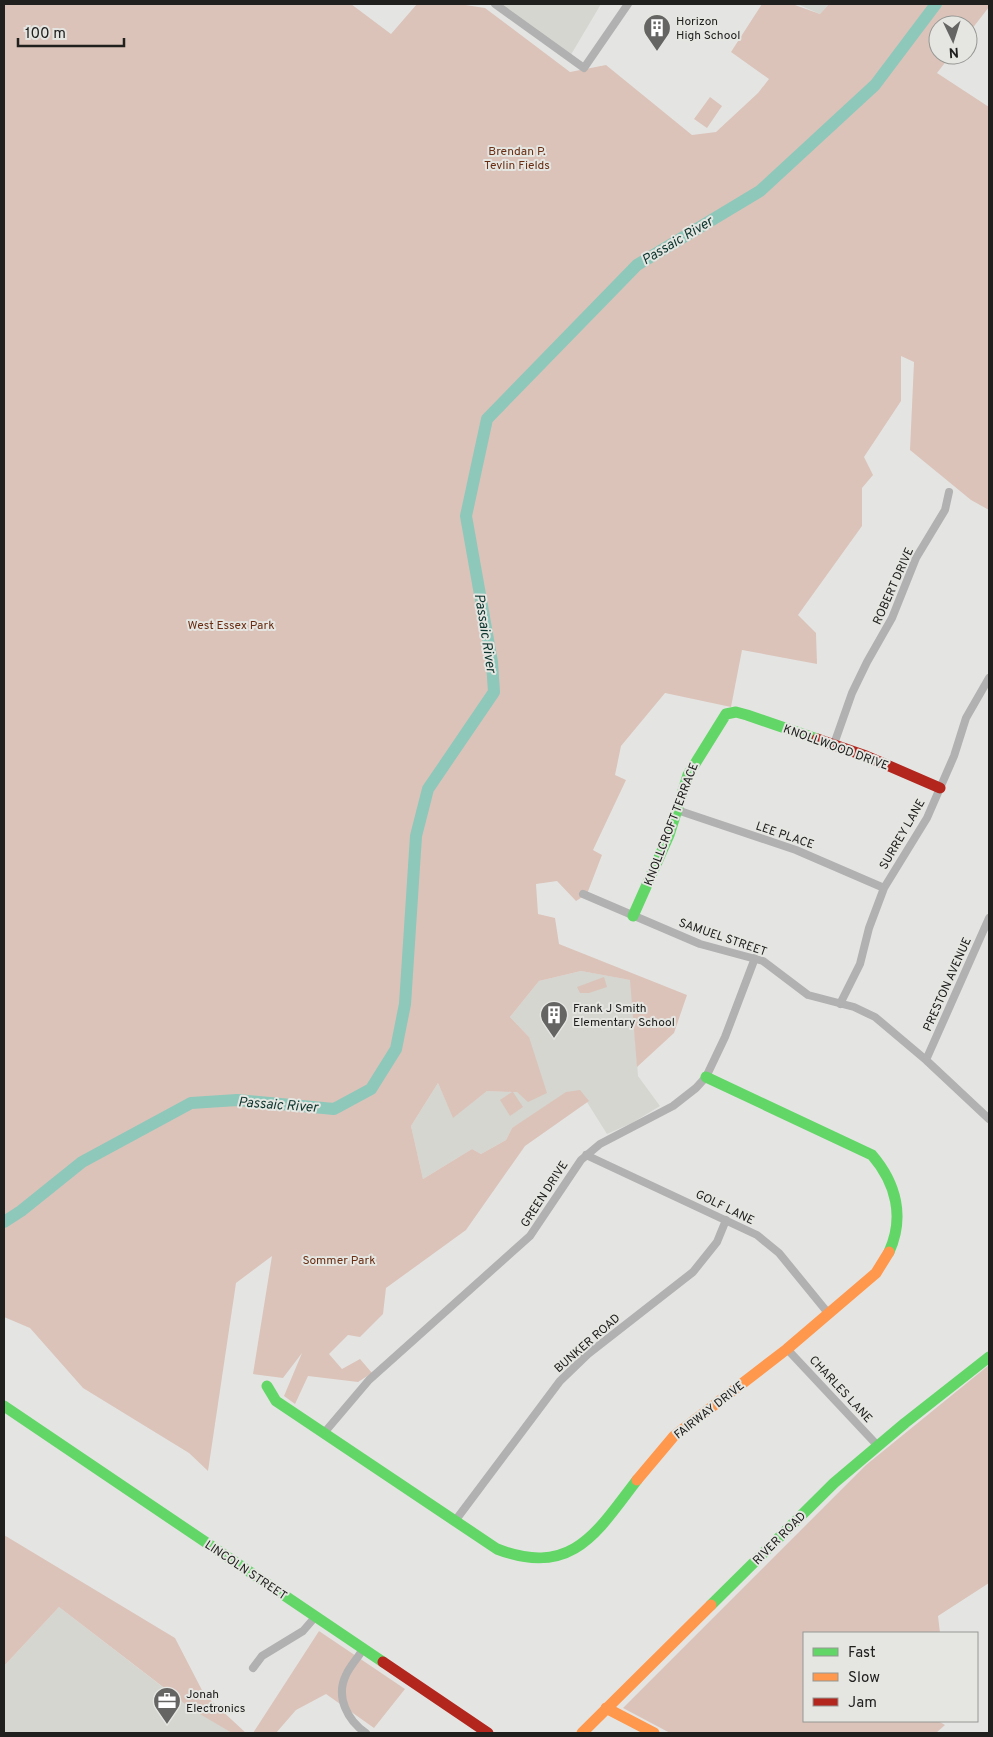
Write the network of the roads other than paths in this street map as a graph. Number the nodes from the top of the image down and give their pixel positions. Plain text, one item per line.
1 (495, 4) edge
2 (628, 4) edge
3 (948, 492) dead end
4 (989, 678) edge
5 (987, 689) edge
6 (730, 713) joint
7 (834, 744) junction
8 (940, 788) junction
9 (677, 810) junction
10 (884, 888) junction
11 (583, 894) dead end
12 (633, 916) junction
13 (989, 918) edge
14 (755, 958) junction
15 (840, 1004) junction
16 (926, 1060) junction
17 (706, 1077) junction
18 (989, 1120) edge
19 (586, 1155) junction
20 (726, 1220) junction
21 (828, 1313) junction
22 (787, 1349) junction
23 (989, 1356) edge
24 (267, 1386) dead end
25 (4, 1406) edge
26 (324, 1433) junction
27 (877, 1445) junction
28 (455, 1521) junction
29 (316, 1616) junction
30 (363, 1649) junction
31 (253, 1668) dead end
32 (606, 1708) junction
33 (366, 1733) edge
34 (488, 1733) edge
35 (582, 1733) edge
36 (654, 1733) edge

1 - 2 street
3 - 7 street, ROBERT DRIVE
4 - 5 street, SURREY LANE
5 - 8 street, SURREY LANE
6 - 7 street, KNOLLWOOD DRIVE
6 - 9 street, KNOLLCROFT TERRACE
7 - 8 street, KNOLLWOOD DRIVE
8 - 10 street, SURREY LANE
9 - 10 street, LEE PLACE
9 - 12 street, KNOLLCROFT TERRACE
10 - 15 street, SURREY LANE
11 - 12 street, SAMUEL STREET
12 - 14 street, SAMUEL STREET
13 - 16 street, PRESTON AVENUE
14 - 15 street, SAMUEL STREET
14 - 17 street, GREEN DRIVE
15 - 16 street, SAMUEL STREET
16 - 18 street, SAMUEL STREET
17 - 19 street, GREEN DRIVE
17 - 21 street, FAIRWAY DRIVE
19 - 20 street, GOLF LANE
19 - 26 street, GREEN DRIVE
20 - 21 street, GOLF LANE
20 - 28 street, BUNKER ROAD
21 - 22 street, FAIRWAY DRIVE
22 - 27 street, CHARLES LANE
22 - 28 street, FAIRWAY DRIVE
23 - 27 street, RIVER ROAD
24 - 26 street, FAIRWAY DRIVE
25 - 29 street, LINCOLN STREET
26 - 28 street, FAIRWAY DRIVE
27 - 32 street, RIVER ROAD
29 - 30 street, LINCOLN STREET
29 - 31 street
30 - 33 street
30 - 34 street, LINCOLN STREET
32 - 35 street, RIVER ROAD
32 - 36 street

